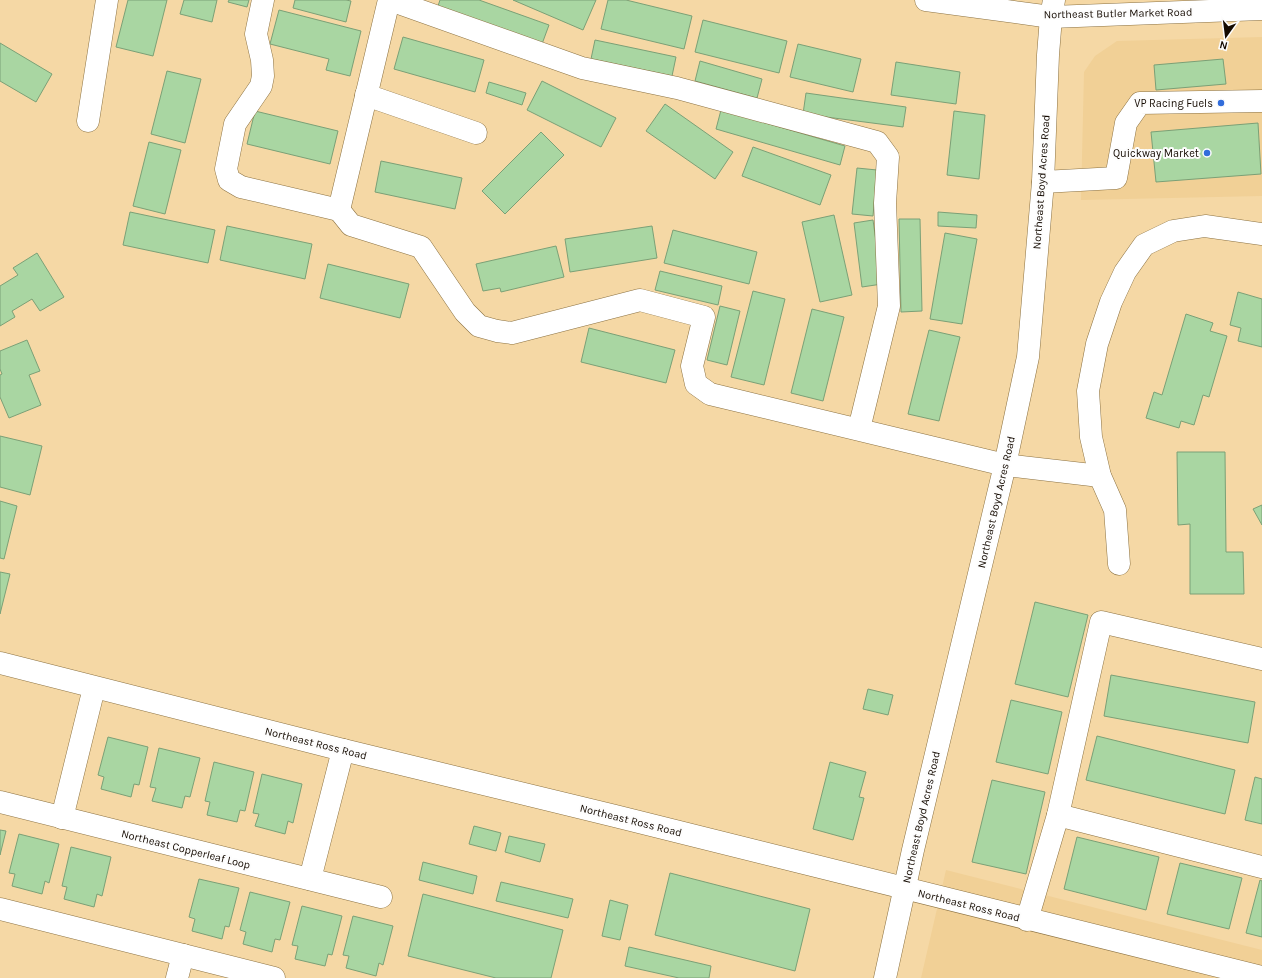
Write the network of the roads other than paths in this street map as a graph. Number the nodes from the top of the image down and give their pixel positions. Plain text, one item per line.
1 (107, 0) edge
2 (263, 0) edge
3 (390, 0) edge
4 (926, 0) edge
5 (1052, 8) edge
6 (1262, 9) edge
7 (366, 95) junction
8 (1262, 101) edge
9 (88, 121) dead end
10 (476, 133) dead end
11 (1043, 182) junction
12 (339, 210) junction
13 (1262, 234) edge
14 (859, 428) junction
15 (1005, 465) junction
16 (1100, 476) junction
17 (1119, 564) dead end
18 (1262, 659) edge
19 (0, 663) edge
20 (94, 688) junction
21 (343, 750) junction
22 (0, 802) edge
23 (1058, 814) junction
24 (62, 818) junction
25 (1262, 867) edge
26 (310, 879) junction
27 (904, 888) junction
28 (381, 897) dead end
29 (0, 909) edge
30 (1028, 920) junction
31 (183, 955) junction
32 (1262, 977) edge
33 (178, 978) edge
34 (274, 978) edge
35 (885, 978) edge

1 - 9 street
2 - 12 street
3 - 7 street
3 - 14 street
4 - 5 street, Northeast Butler Market Road
5 - 6 street, Northeast Butler Market Road
5 - 11 street, Northeast Boyd Acres Road
7 - 10 street
7 - 12 street
8 - 11 street
11 - 15 street, Northeast Boyd Acres Road
12 - 14 street
13 - 16 street
14 - 15 street
15 - 16 street
15 - 27 street, Northeast Boyd Acres Road
16 - 17 street
18 - 23 street
19 - 20 street, Northeast Ross Road
20 - 21 street, Northeast Ross Road
20 - 24 street
21 - 26 street
21 - 27 street, Northeast Ross Road
22 - 24 street, Northeast Copperleaf Loop
23 - 25 street
23 - 30 street
24 - 26 street, Northeast Copperleaf Loop
26 - 28 street, Northeast Copperleaf Loop
27 - 30 street, Northeast Ross Road
27 - 35 street, Northeast Boyd Acres Road
29 - 31 street
30 - 32 street, Northeast Ross Road
31 - 33 street
31 - 34 street

